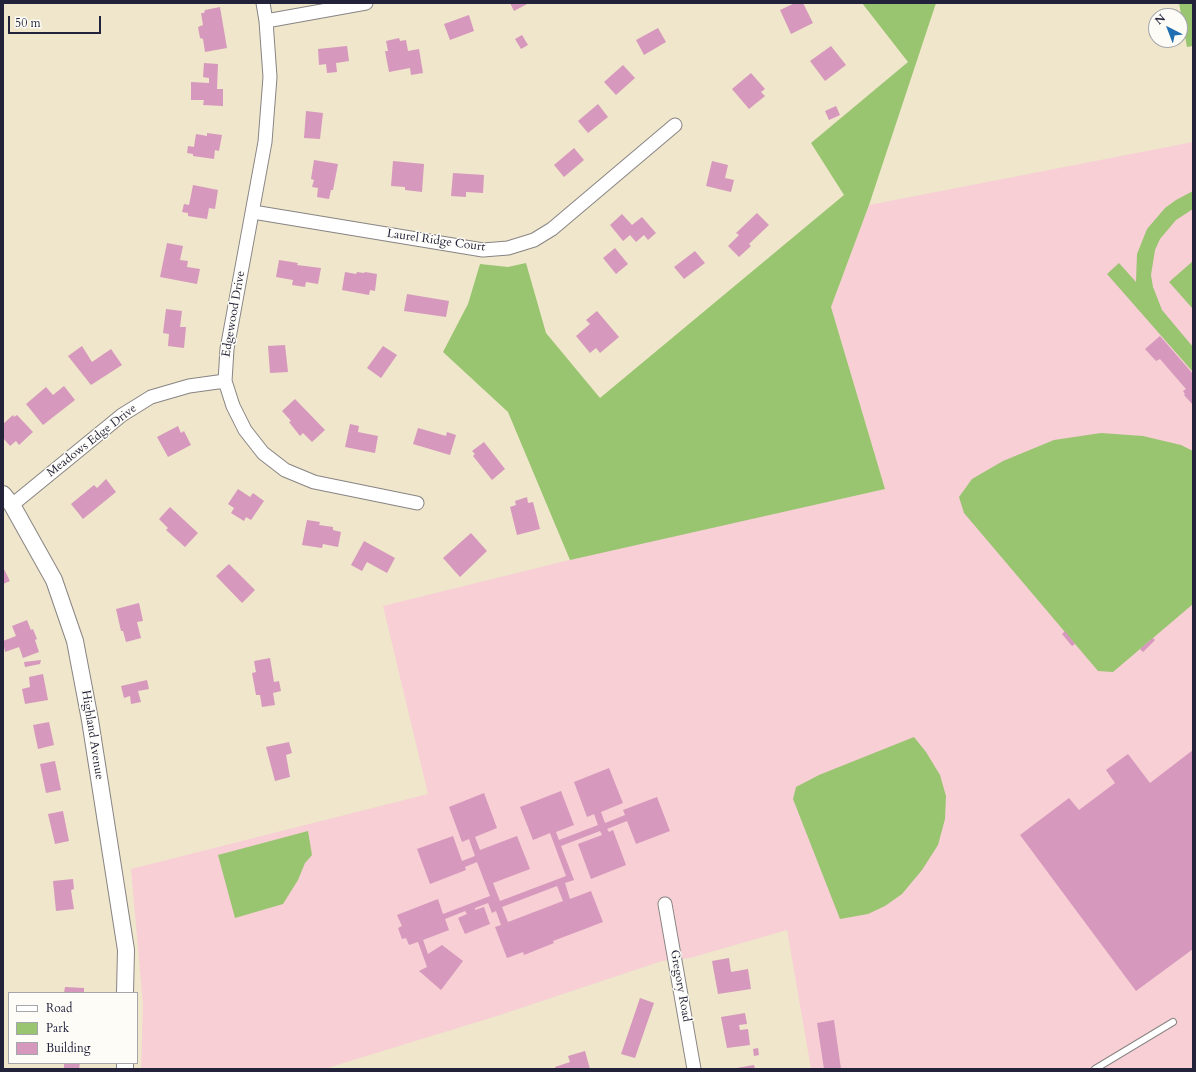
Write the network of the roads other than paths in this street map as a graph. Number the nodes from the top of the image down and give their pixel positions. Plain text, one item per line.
1 (263, 3) edge
2 (366, 3) edge
3 (266, 21) junction
4 (675, 125) dead end
5 (253, 212) junction
6 (225, 382) junction
7 (7, 500) edge
8 (416, 503) dead end
9 (665, 904) dead end
10 (125, 992) edge
11 (1173, 1022) dead end
12 (694, 1069) edge
13 (1095, 1069) edge

1 - 3 street, Edgewood Drive
2 - 3 street
3 - 5 street, Edgewood Drive
4 - 5 street, Laurel Ridge Court
5 - 6 street, Edgewood Drive
6 - 7 street, Meadows Edge Drive
6 - 8 street, Edgewood Drive
7 - 10 street, Highland Avenue
9 - 12 street, Gregory Road
11 - 13 lane

